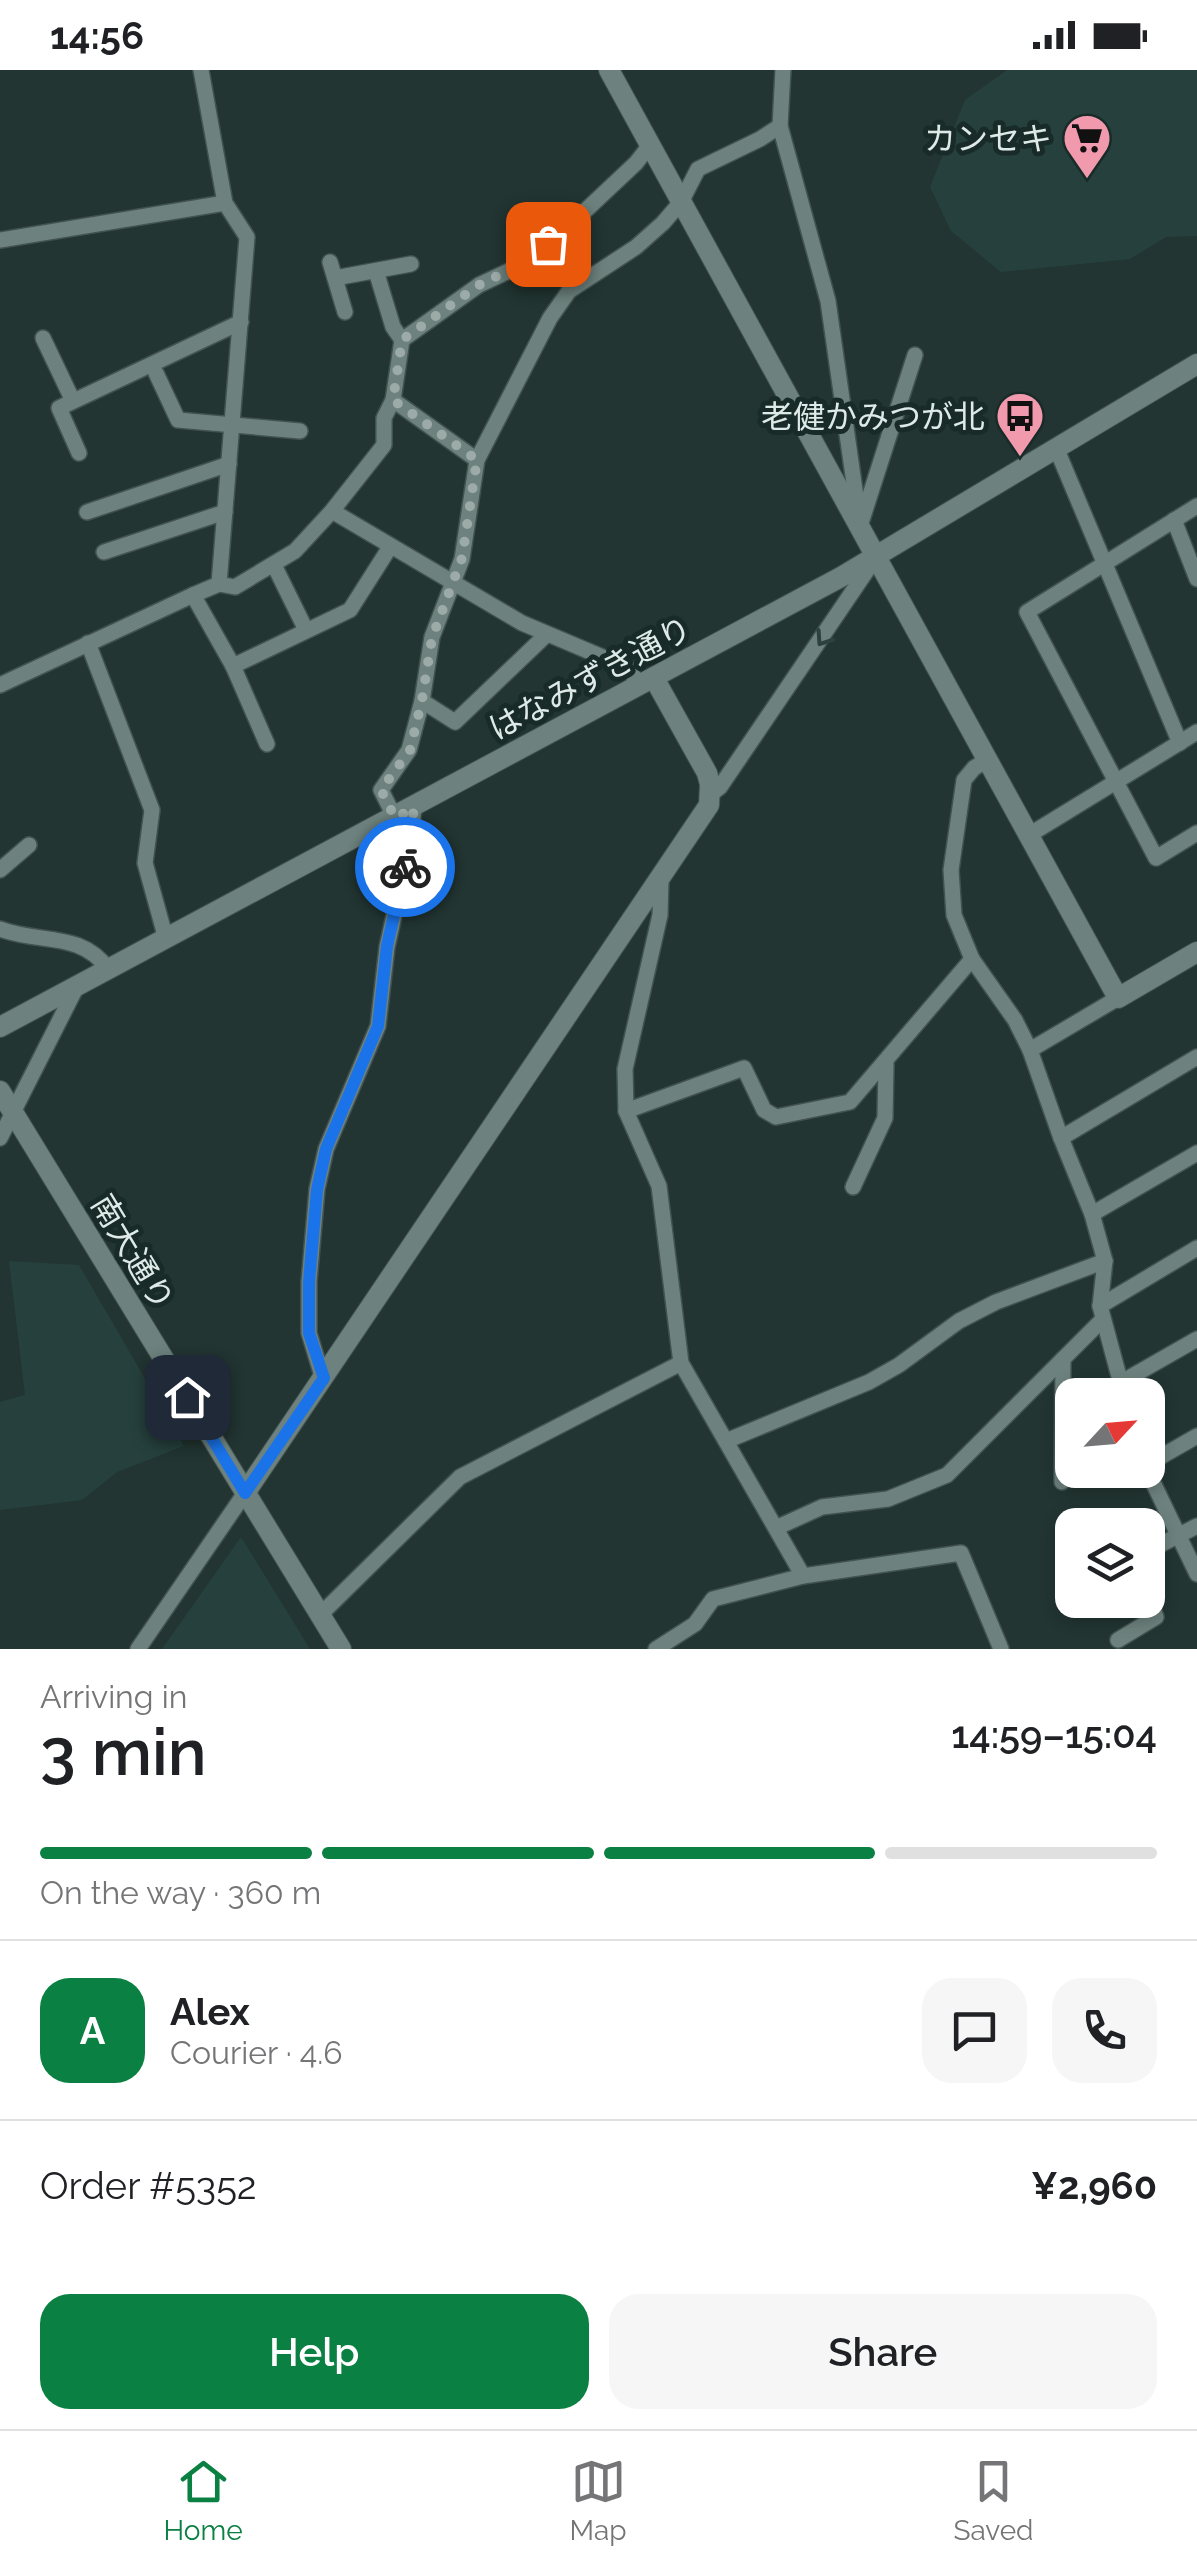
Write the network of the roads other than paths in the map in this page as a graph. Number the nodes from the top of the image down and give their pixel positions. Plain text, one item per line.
1 (201, 70) edge
2 (609, 70) edge
3 (782, 70) edge
4 (780, 126) junction
5 (650, 146) junction
6 (681, 202) junction
7 (225, 203) junction
8 (0, 240) edge
9 (411, 264) dead end
10 (376, 271) junction
11 (346, 312) dead end
12 (240, 322) junction
13 (44, 338) dead end
14 (402, 340) junction
15 (915, 354) dead end
16 (1197, 364) edge
17 (156, 373) dead end
18 (393, 400) junction
19 (74, 401) junction
20 (232, 425) junction
21 (300, 430) dead end
22 (1057, 450) junction
23 (79, 454) dead end
24 (477, 460) junction
25 (229, 464) junction
26 (1197, 506) edge
27 (332, 511) junction
28 (87, 512) dead end
29 (225, 512) junction
30 (1174, 520) junction
31 (860, 527) junction
32 (390, 547) junction
33 (104, 552) dead end
34 (876, 557) junction
35 (1106, 560) junction
36 (274, 565) junction
37 (1197, 580) edge
38 (220, 584) junction
39 (453, 585) junction
40 (193, 595) junction
41 (306, 630) junction
42 (546, 635) junction
43 (88, 644) junction
44 (233, 666) junction
45 (647, 682) junction
46 (0, 685) edge
47 (422, 700) junction
48 (1197, 732) edge
49 (1180, 743) junction
50 (268, 744) dead end
51 (987, 760) junction
52 (1116, 784) junction
53 (711, 794) junction
54 (404, 812) junction
55 (1197, 833) edge
56 (1029, 835) junction
57 (29, 845) dead end
58 (0, 870) edge
59 (660, 879) junction
60 (0, 929) edge
61 (166, 939) junction
62 (1197, 952) edge
63 (972, 959) junction
64 (108, 969) junction
65 (76, 986) junction
66 (1118, 998) junction
67 (0, 1027) edge
68 (1030, 1050) junction
69 (1197, 1057) edge
70 (886, 1064) junction
71 (0, 1092) edge
72 (12, 1110) junction
73 (626, 1112) junction
74 (0, 1135) edge
75 (1061, 1138) junction
76 (1197, 1153) edge
77 (853, 1187) dead end
78 (1092, 1214) junction
79 (1197, 1248) edge
80 (1105, 1260) junction
81 (1102, 1312) junction
82 (1197, 1339) edge
83 (1063, 1359) junction
84 (680, 1363) junction
85 (324, 1378) junction
86 (1063, 1378) edge
87 (1119, 1378) edge
88 (1138, 1378) edge
89 (1197, 1436) edge
90 (726, 1441) junction
91 (1165, 1456) edge
92 (1156, 1488) edge
93 (245, 1493) junction
94 (1197, 1526) edge
95 (778, 1528) junction
96 (1178, 1536) junction
97 (1165, 1542) edge
98 (1197, 1574) edge
99 (803, 1576) junction
100 (320, 1614) junction
101 (1153, 1618) edge
102 (1118, 1640) dead end
103 (138, 1649) edge
104 (341, 1649) edge
105 (656, 1649) edge
106 (1002, 1649) edge

1 - 7 street
2 - 5 street
3 - 4 street
4 - 6 street
4 - 31 street
5 - 6 street
5 - 14 street
6 - 24 street
6 - 31 street
7 - 8 street
7 - 12 street
9 - 10 street
10 - 11 street
10 - 14 street
12 - 19 street
12 - 20 street
13 - 19 street
14 - 18 street
15 - 31 street
16 - 22 street, はなみずき通り
17 - 20 street
18 - 24 street
18 - 27 street
19 - 23 street
20 - 21 street
20 - 25 street
22 - 34 street, はなみずき通り
22 - 35 street
24 - 39 street
25 - 28 street
25 - 29 street
26 - 30 street
27 - 32 street
27 - 36 street
29 - 33 street
29 - 38 street
30 - 35 street
30 - 37 street
31 - 34 street
32 - 39 street
32 - 41 street
34 - 45 street, はなみずき通り
34 - 51 street
34 -> 53 street
35 - 49 street
35 - 52 street
36 - 38 street
36 - 41 street
38 - 40 street
39 - 42 street
39 - 47 street
40 - 43 street
40 - 44 street
41 - 44 street
42 - 45 street
42 - 47 street
43 - 46 street
43 - 61 street
44 - 50 street
45 - 53 street
45 - 54 street, はなみずき通り
47 - 54 street
48 - 49 street
49 - 52 street
51 - 56 street
51 - 63 street
52 - 55 street
52 - 56 street
53 - 59 street
54 - 61 street, はなみずき通り
54 - 85 street
56 - 66 street
57 - 58 street
59 - 73 street
59 - 85 street
60 - 64 street
61 - 64 street, はなみずき通り
62 - 66 street
63 - 68 street
63 - 70 street
64 - 65 street, はなみずき通り
65 - 67 street, はなみずき通り
65 - 72 street
66 - 68 street
68 - 75 street
69 - 75 street
70 - 73 street
70 - 77 street
71 - 72 street, 南大通り
72 - 74 street
72 - 93 street, 南大通り
73 - 84 street
75 - 78 street
76 - 78 street
78 - 80 street
79 - 81 street
80 - 81 street
80 - 90 street
81 - 83 street
81 - 87 street
82 - 88 street
83 - 86 street
83 - 95 street
84 - 90 street
84 - 100 street
85 - 93 street
89 - 91 street
90 - 95 street
92 - 96 street
93 - 100 street, 南大通り
93 - 103 street
94 - 96 street
95 - 99 street
96 - 97 street
96 - 98 street
99 - 105 street
99 - 106 street
100 - 104 street, 南大通り
101 - 102 street

